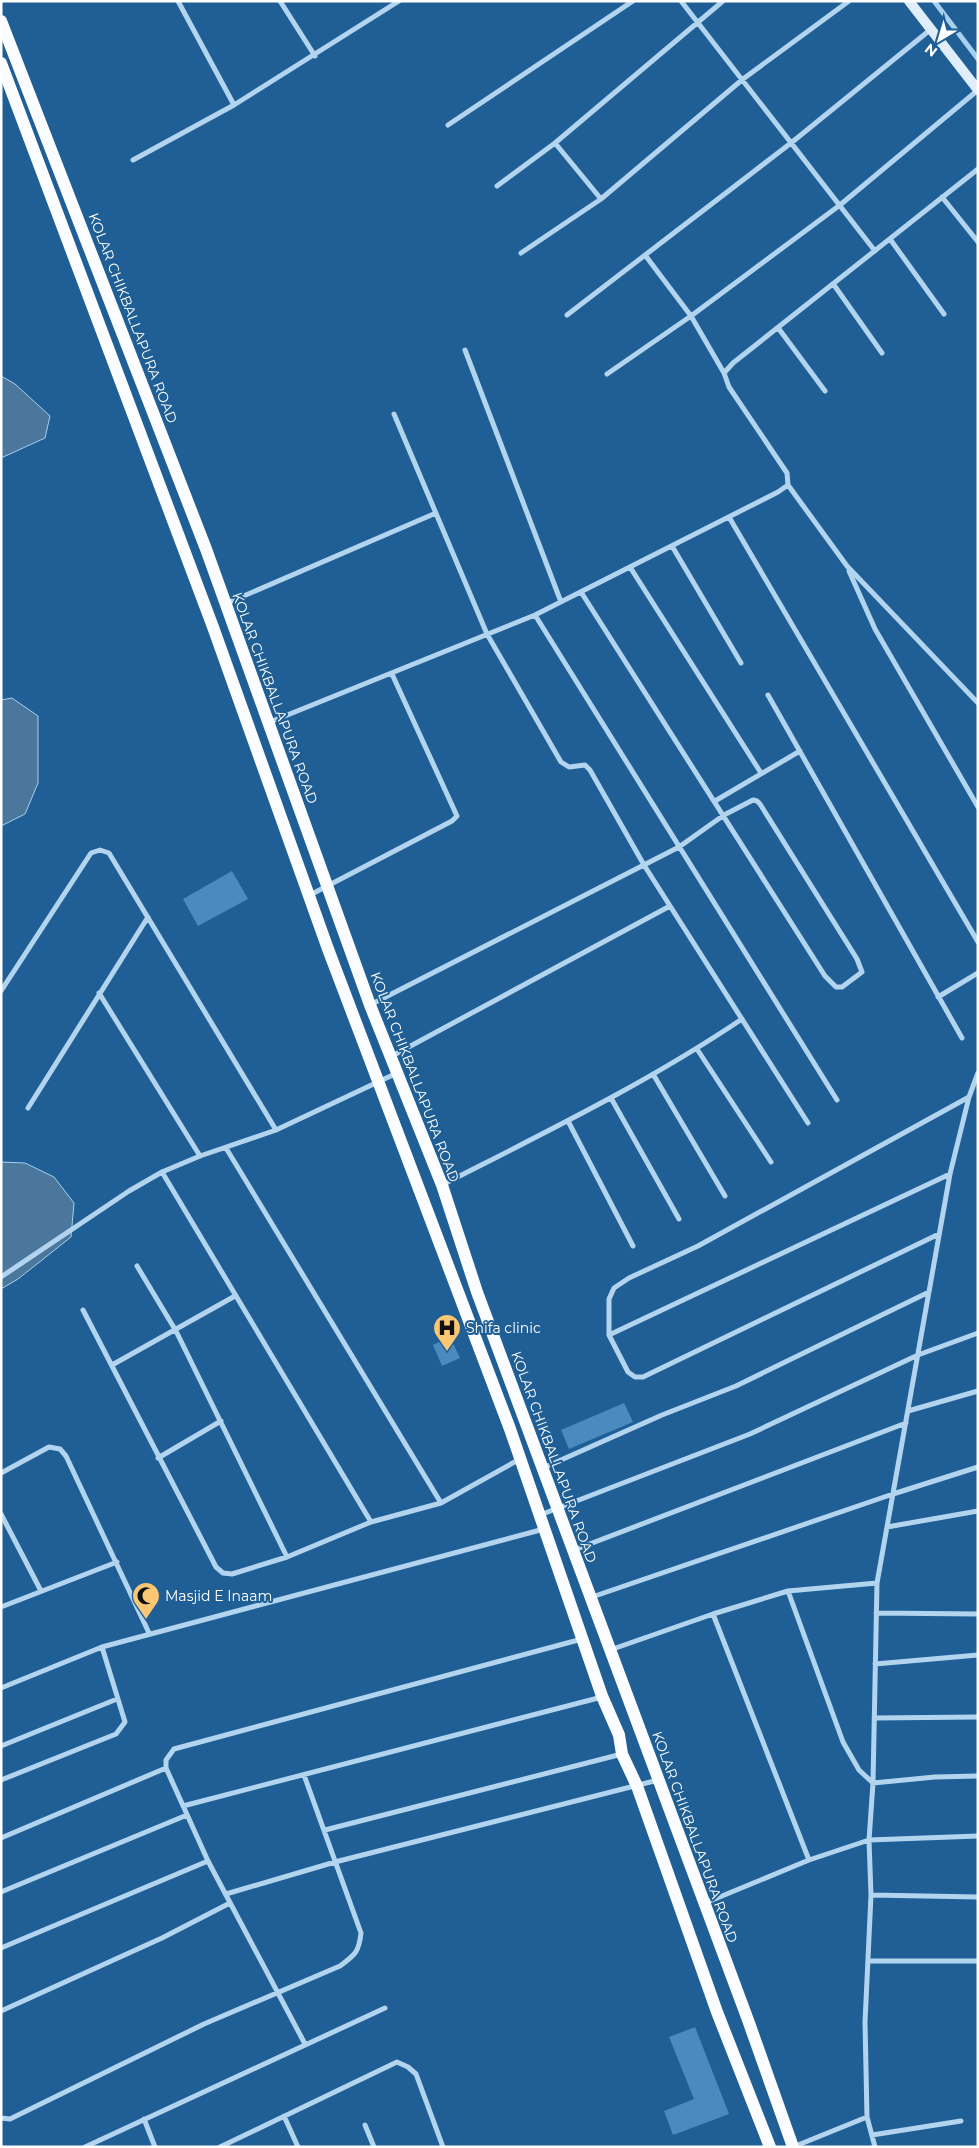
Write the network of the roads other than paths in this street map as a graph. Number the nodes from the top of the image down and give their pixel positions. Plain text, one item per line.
1 (178, 1) edge
2 (280, 1) edge
3 (399, 1) edge
4 (633, 1) edge
5 (681, 1) edge
6 (723, 1) edge
7 (849, 1) edge
8 (909, 1) edge
9 (1, 21) edge
10 (696, 22) junction
11 (930, 30) junction
12 (315, 56) junction
13 (1, 64) edge
14 (743, 79) junction
15 (978, 90) edge
16 (234, 105) junction
17 (448, 125) dead end
18 (555, 143) junction
19 (791, 143) junction
20 (133, 160) dead end
21 (978, 169) edge
22 (497, 186) dead end
23 (942, 197) junction
24 (601, 199) junction
25 (840, 205) junction
26 (890, 239) junction
27 (978, 242) edge
28 (875, 252) junction
29 (521, 253) dead end
30 (645, 255) junction
31 (834, 285) junction
32 (944, 314) dead end
33 (566, 316) dead end
34 (691, 316) junction
35 (779, 329) junction
36 (464, 350) dead end
37 (882, 353) dead end
38 (724, 373) junction
39 (607, 374) dead end
40 (825, 391) dead end
41 (394, 414) dead end
42 (788, 485) junction
43 (436, 513) junction
44 (729, 517) junction
45 (672, 546) junction
46 (847, 566) junction
47 (630, 567) junction
48 (582, 592) junction
49 (561, 602) junction
50 (225, 604) junction
51 (535, 615) junction
52 (487, 634) junction
53 (741, 663) dead end
54 (392, 674) junction
55 (768, 695) dead end
56 (978, 703) edge
57 (269, 723) junction
58 (800, 751) junction
59 (761, 773) junction
60 (715, 801) junction
61 (978, 807) edge
62 (724, 815) junction
63 (679, 846) junction
64 (644, 864) junction
65 (327, 887) junction
66 (309, 895) junction
67 (670, 906) junction
68 (148, 917) junction
69 (978, 942) edge
70 (978, 973) edge
71 (1, 991) edge
72 (99, 993) junction
73 (938, 997) junction
74 (370, 1005) junction
75 (742, 1018) junction
76 (962, 1038) dead end
77 (697, 1049) junction
78 (392, 1056) junction
79 (398, 1072) junction
80 (978, 1073) edge
81 (653, 1074) junction
82 (378, 1081) junction
83 (969, 1097) junction
84 (610, 1098) junction
85 (837, 1100) dead end
86 (28, 1108) dead end
87 (568, 1121) junction
88 (808, 1123) dead end
89 (276, 1130) junction
90 (226, 1148) junction
91 (200, 1156) junction
92 (771, 1162) dead end
93 (162, 1172) junction
94 (950, 1174) junction
95 (442, 1185) junction
96 (725, 1196) dead end
97 (679, 1219) dead end
98 (939, 1234) junction
99 (633, 1246) dead end
100 (138, 1266) dead end
101 (1, 1277) edge
102 (929, 1292) junction
103 (235, 1296) junction
104 (83, 1310) dead end
105 (176, 1331) junction
106 (978, 1332) edge
107 (609, 1335) junction
108 (918, 1354) junction
109 (112, 1365) junction
110 (978, 1390) edge
111 (908, 1412) junction
112 (221, 1421) junction
113 (906, 1423) junction
114 (158, 1458) junction
115 (520, 1459) junction
116 (978, 1467) edge
117 (543, 1469) junction
118 (1, 1473) edge
119 (893, 1494) junction
120 (441, 1503) junction
121 (557, 1508) junction
122 (978, 1511) edge
123 (1, 1514) edge
124 (540, 1515) junction
125 (371, 1522) junction
126 (887, 1527) junction
127 (544, 1529) junction
128 (573, 1550) junction
129 (287, 1557) junction
130 (117, 1562) junction
131 (877, 1583) junction
132 (41, 1591) junction
133 (788, 1592) junction
134 (590, 1598) junction
135 (1, 1606) edge
136 (876, 1613) junction
137 (713, 1614) junction
138 (978, 1614) edge
139 (149, 1633) junction
140 (583, 1639) junction
141 (102, 1647) junction
142 (610, 1651) junction
143 (978, 1655) edge
144 (875, 1664) junction
145 (1, 1688) edge
146 (602, 1696) junction
147 (117, 1698) junction
148 (978, 1717) edge
149 (874, 1718) junction
150 (1, 1746) edge
151 (622, 1754) junction
152 (166, 1768) junction
153 (304, 1775) junction
154 (978, 1776) edge
155 (1, 1780) edge
156 (658, 1780) junction
157 (873, 1783) junction
158 (636, 1786) junction
159 (183, 1806) junction
160 (187, 1815) junction
161 (325, 1830) junction
162 (978, 1836) edge
163 (1, 1838) edge
164 (869, 1840) junction
165 (809, 1860) junction
166 (208, 1861) junction
167 (335, 1862) junction
168 (1, 1892) edge
169 (226, 1894) junction
170 (871, 1895) junction
171 (978, 1897) edge
172 (230, 1903) junction
173 (704, 1903) junction
174 (1, 1948) edge
175 (868, 1961) junction
176 (978, 1961) edge
177 (277, 1992) junction
178 (384, 2008) dead end
179 (1, 2012) edge
180 (305, 2044) junction
181 (284, 2116) junction
182 (867, 2117) junction
183 (1, 2118) edge
184 (144, 2119) junction
185 (961, 2121) dead end
186 (365, 2125) dead end
187 (872, 2135) junction
188 (224, 2146) edge
189 (85, 2147) edge
190 (155, 2147) edge
191 (298, 2147) edge
192 (374, 2147) edge
193 (443, 2147) edge
194 (770, 2147) edge
195 (793, 2147) edge
196 (875, 2147) edge

1 - 16 street
2 - 12 street
3 - 12 street
4 - 17 street
5 - 10 street
6 - 10 street
7 - 14 street
8 - 11 street
9 - 50 main road, KOLAR CHIKBALLAPURA ROAD
10 - 14 street
10 - 18 street
11 - 15 street
11 - 19 street
12 - 16 street
13 - 66 main road
14 - 19 street
14 - 24 street
15 - 25 street
16 - 20 street
18 - 22 street
18 - 24 street
19 - 25 street
19 - 30 street
21 - 23 street
23 - 26 street
23 - 27 street
24 - 29 street
25 - 28 street
25 - 34 street
26 - 28 street
26 - 32 street
28 - 31 street
30 - 33 street
30 - 34 street
31 - 35 street
31 - 37 street
34 - 38 street
34 - 39 street
35 - 38 street
35 - 40 street
36 - 49 street
38 - 42 street
41 - 43 street
42 - 44 street
42 - 46 street
43 - 50 street
43 - 52 street
44 - 45 street
44 - 69 street
45 - 47 street
45 - 53 street
46 - 56 street
46 - 61 street
47 - 48 street
47 - 59 street
48 - 49 street
48 - 60 street
49 - 51 street
50 - 57 main road, KOLAR CHIKBALLAPURA ROAD
51 - 52 street
51 - 63 street
52 - 54 street
52 - 64 street
54 - 57 street
54 - 65 street
55 - 58 street
57 - 65 main road, KOLAR CHIKBALLAPURA ROAD
58 - 59 street
58 - 73 street
59 - 60 street
60 - 62 street
62 - 62 street
62 - 63 street
63 - 64 street
63 - 85 street
64 - 67 street
64 - 74 street
65 - 66 street
65 - 74 main road, KOLAR CHIKBALLAPURA ROAD
66 - 82 main road
67 - 75 street
67 - 78 street
68 - 71 street
68 - 72 street
68 - 89 street
70 - 73 street
72 - 86 street
72 - 91 street
73 - 76 street
74 - 78 main road, KOLAR CHIKBALLAPURA ROAD
75 - 77 street
75 - 88 street
77 - 81 street
77 - 92 street
78 - 79 main road, KOLAR CHIKBALLAPURA ROAD
79 - 82 street
79 - 95 main road, KOLAR CHIKBALLAPURA ROAD
80 - 83 street
81 - 84 street
81 - 96 street
82 - 89 street
82 - 115 main road
83 - 94 street
83 - 107 street
84 - 87 street
84 - 97 street
87 - 95 street
87 - 99 street
89 - 90 street
90 - 91 street
90 - 120 street
91 - 93 street
93 - 101 street
93 - 103 street
94 - 98 street
94 - 107 street
95 - 117 main road, KOLAR CHIKBALLAPURA ROAD
98 - 102 street
98 - 107 street
100 - 105 street
102 - 108 street
102 - 117 street
103 - 105 street
103 - 125 street
104 - 109 street
105 - 109 street
105 - 112 street
106 - 108 street
108 - 111 street
108 - 121 street
109 - 114 street
110 - 111 street
111 - 113 street
112 - 114 street
112 - 129 street
113 - 119 street
113 - 128 street
114 - 129 street
115 - 120 street
115 - 124 main road
116 - 119 street
117 - 121 main road, KOLAR CHIKBALLAPURA ROAD
118 - 130 street
119 - 126 street
119 - 134 street
120 - 125 street
121 - 124 street
121 - 128 main road, KOLAR CHIKBALLAPURA ROAD
122 - 126 street
123 - 132 street
124 - 127 main road
125 - 129 street
126 - 131 street
127 - 139 street
127 - 140 main road
128 - 134 main road, KOLAR CHIKBALLAPURA ROAD
130 - 132 street
130 - 139 street
131 - 133 street
131 - 136 street
132 - 135 street
133 - 137 street
133 - 157 street
134 - 142 main road, KOLAR CHIKBALLAPURA ROAD
136 - 138 street
136 - 144 street
137 - 142 street
137 - 165 street
139 - 141 street
140 - 146 main road
140 - 152 street
141 - 145 street
141 - 147 street
142 - 156 main road, KOLAR CHIKBALLAPURA ROAD
143 - 144 street
144 - 149 street
146 - 151 main road
146 - 153 street
147 - 150 street
147 - 155 street
148 - 149 street
149 - 157 street
151 - 158 main road
151 - 161 street
152 - 159 street
152 - 163 street
153 - 159 street
153 - 161 street
154 - 157 street
156 - 158 street
156 - 173 main road, KOLAR CHIKBALLAPURA ROAD
157 - 164 street
158 - 167 street
158 - 194 main road
159 - 160 street
160 - 166 street
160 - 168 street
161 - 167 street
162 - 164 street
164 - 165 street
164 - 170 street
165 - 173 street
166 - 169 street
166 - 174 street
167 - 169 street
167 - 177 street
169 - 172 street
170 - 171 street
170 - 175 street
172 - 177 street
172 - 179 street
173 - 195 main road, KOLAR CHIKBALLAPURA ROAD
175 - 176 street
175 - 182 street
177 - 180 street
177 - 183 street
178 - 180 street
180 - 184 street
181 - 188 street
181 - 191 street
181 - 193 street
182 - 187 street
182 - 195 street
184 - 189 street
184 - 190 street
185 - 187 street
186 - 192 street
187 - 196 street

